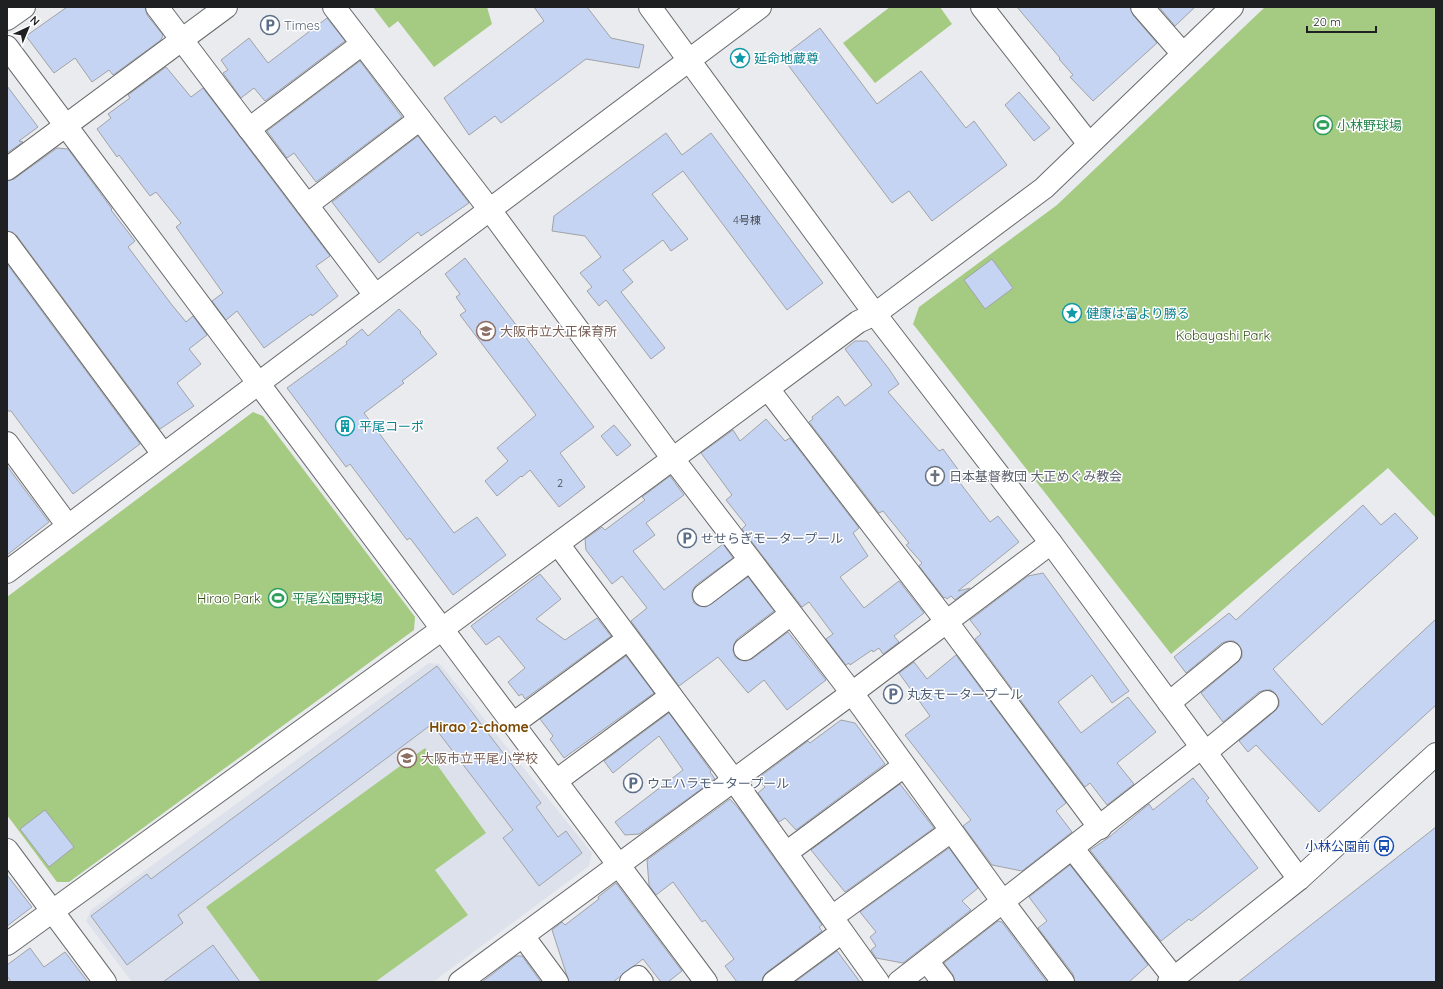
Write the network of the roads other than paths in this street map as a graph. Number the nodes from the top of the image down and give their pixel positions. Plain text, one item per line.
1 (24, 7) edge
2 (157, 7) edge
3 (226, 7) edge
4 (334, 7) edge
5 (650, 7) edge
6 (760, 7) edge
7 (982, 7) edge
8 (1142, 7) edge
9 (1232, 7) edge
10 (7, 19) edge
11 (182, 40) junction
12 (362, 44) junction
13 (7, 47) edge
14 (1183, 54) junction
15 (690, 60) junction
16 (420, 119) junction
17 (65, 126) junction
18 (249, 128) junction
19 (1089, 144) junction
20 (7, 169) edge
21 (307, 205) junction
22 (490, 210) junction
23 (7, 243) edge
24 (375, 294) junction
25 (875, 314) junction
26 (258, 383) junction
27 (768, 389) junction
28 (7, 443) edge
29 (163, 454) junction
30 (673, 459) junction
31 (68, 526) junction
32 (1051, 543) junction
33 (558, 544) junction
34 (750, 560) junction
35 (7, 572) edge
36 (704, 595) dead end
37 (791, 614) junction
38 (946, 622) junction
39 (441, 630) junction
40 (628, 639) junction
41 (745, 649) dead end
42 (1230, 653) dead end
43 (852, 693) junction
44 (671, 696) junction
45 (1267, 702) dead end
46 (1169, 703) junction
47 (513, 724) junction
48 (1204, 749) junction
49 (1436, 754) edge
50 (904, 766) junction
51 (733, 779) junction
52 (556, 781) junction
53 (1100, 828) junction
54 (951, 831) junction
55 (1072, 849) junction
56 (7, 850) edge
57 (786, 853) junction
58 (618, 864) junction
59 (1299, 879) junction
60 (1002, 902) junction
61 (52, 911) junction
62 (837, 924) junction
63 (523, 936) junction
64 (7, 944) edge
65 (927, 961) junction
66 (1172, 980) edge
67 (104, 982) edge
68 (460, 982) edge
69 (557, 982) edge
70 (631, 982) edge
71 (642, 982) edge
72 (706, 982) edge
73 (774, 982) edge
74 (878, 982) edge
75 (900, 982) edge
76 (943, 982) edge
77 (1063, 982) edge

1 - 10 street
2 - 11 street
3 - 11 street
4 - 12 street
5 - 15 street
6 - 15 street
7 - 19 street
8 - 14 street
9 - 14 street
11 - 17 street
11 - 18 street
12 - 16 street
12 - 18 street
13 - 17 street
14 - 19 street
15 - 22 street
15 - 25 street
16 - 21 street
16 - 22 street
17 - 20 street
17 - 26 street
18 - 21 street
19 - 25 street
21 - 24 street
22 - 24 street
22 - 30 street
23 - 29 street
24 - 26 street
25 - 27 street
25 - 32 street
26 - 29 street
26 - 39 street
27 - 30 street
27 - 38 street
28 - 31 street
29 - 31 street
30 - 33 street
30 - 34 street
31 - 35 street
32 - 38 street
32 - 46 street
33 - 39 street
33 - 40 street
34 - 36 street
34 - 37 street
37 - 41 street
37 - 43 street
38 - 43 street
38 - 53 street
39 - 47 street
39 - 61 street
40 - 44 street
40 - 47 street
42 - 46 street
43 - 50 street
43 - 51 street
44 - 51 street
44 - 52 street
45 - 48 street
46 - 48 street
47 - 52 street
48 - 53 street
48 - 59 street
49 - 59 street
50 - 54 street
50 - 57 street
51 - 57 street
51 - 58 street
52 - 58 street
53 - 55 street
54 - 60 street
54 - 62 street
55 - 60 street
55 - 66 street
56 - 61 street
57 - 62 street
58 - 63 street
58 - 72 street
59 - 66 street
60 - 65 street
60 - 77 street
61 - 64 street
61 - 67 street
62 - 73 street
62 - 74 street
63 - 68 street
63 - 69 street
65 - 75 street
65 - 76 street
70 - 71 street

